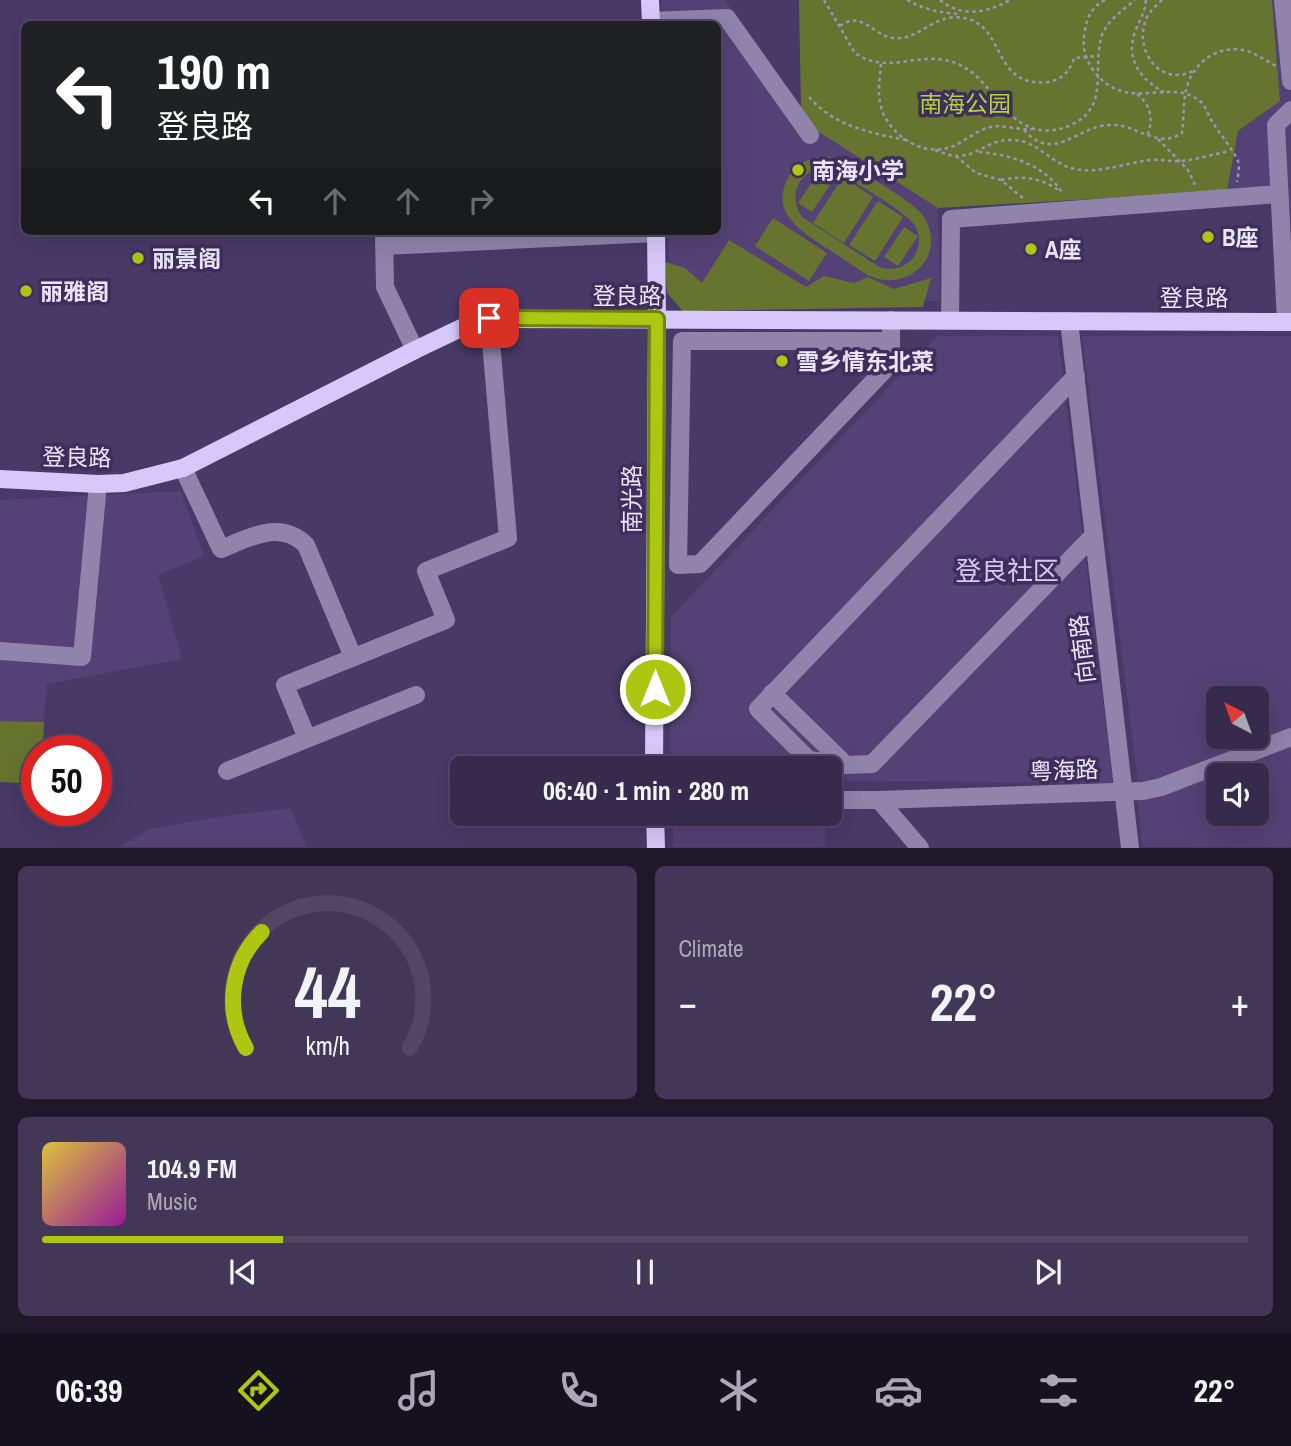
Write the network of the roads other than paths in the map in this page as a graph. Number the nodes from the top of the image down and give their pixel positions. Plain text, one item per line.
1 (650, 0) edge
2 (1283, 0) edge
3 (651, 21) edge
4 (681, 21) edge
5 (1291, 76) edge
6 (1291, 110) edge
7 (810, 135) dead end
8 (1279, 194) junction
9 (539, 235) edge
10 (656, 235) edge
11 (384, 239) edge
12 (489, 318) junction
13 (657, 319) junction
14 (891, 320) junction
15 (950, 320) junction
16 (1069, 321) junction
17 (1289, 321) edge
18 (891, 341) junction
19 (415, 350) junction
20 (1076, 376) junction
21 (183, 468) junction
22 (0, 479) edge
23 (98, 484) junction
24 (1094, 535) junction
25 (0, 651) edge
26 (353, 657) junction
27 (416, 695) dead end
28 (1291, 737) edge
29 (307, 738) junction
30 (654, 756) edge
31 (226, 771) dead end
32 (1124, 793) junction
33 (842, 800) edge
34 (878, 800) junction
35 (655, 826) edge
36 (656, 848) edge
37 (920, 848) edge
38 (1130, 848) edge

1 - 3 main road
2 - 5 street
4 - 7 street
6 - 8 street
8 - 15 street
8 - 17 street
9 - 11 street
10 - 13 main road, 南光路
11 - 19 street
12 - 13 main road, 登良路
12 - 19 main road, 登良路
12 - 26 street
13 - 14 main road, 登良路
13 - 30 main road, 南光路
14 - 15 main road, 登良路
14 - 18 street
15 - 16 main road, 登良路
16 - 17 main road, 登良路
16 - 20 street, 向南路
18 - 18 street
19 - 21 main road, 登良路
20 - 24 street, 向南路
20 - 24 street
21 - 23 main road, 登良路
21 - 26 street
22 - 23 main road, 登良路
23 - 25 street
24 - 32 street, 向南路
26 - 29 street
27 - 29 street
28 - 32 street, 粤海路
29 - 31 street
32 - 34 street, 粤海路
32 - 38 street, 向南路
33 - 34 street, 粤海路
34 - 37 street
35 - 36 main road

